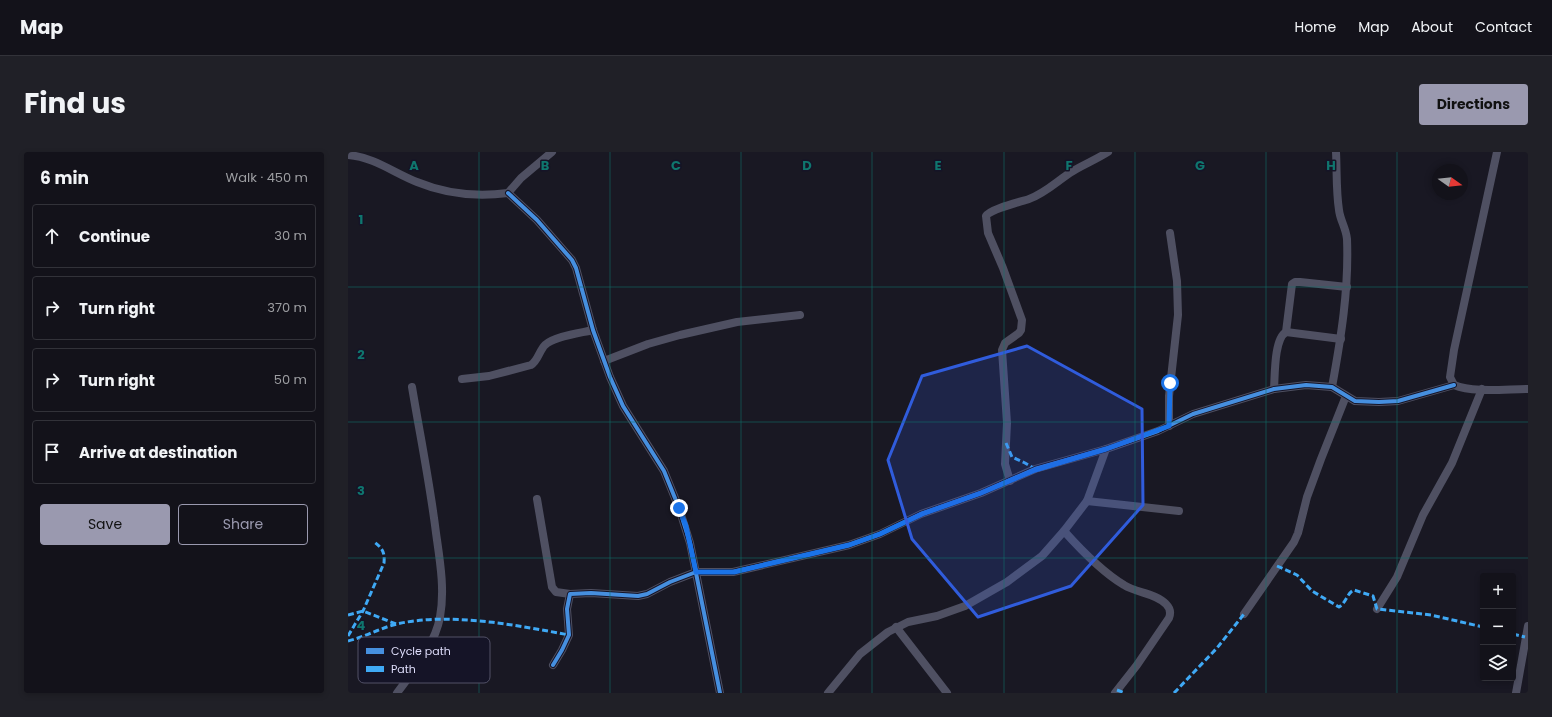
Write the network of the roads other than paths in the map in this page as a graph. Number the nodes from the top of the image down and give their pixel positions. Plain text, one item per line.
1 (552, 152) edge
2 (1108, 152) edge
3 (1336, 152) edge
4 (1497, 152) edge
5 (348, 155) edge
6 (508, 193) junction
7 (1170, 233) dead end
8 (1347, 288) junction
9 (800, 315) dead end
10 (593, 330) junction
11 (1286, 332) junction
12 (1341, 340) junction
13 (604, 361) junction
14 (462, 379) dead end
15 (1454, 385) junction
16 (412, 387) dead end
17 (1332, 387) junction
18 (1274, 388) junction
19 (1482, 389) junction
20 (1528, 389) edge
21 (1346, 396) junction
22 (1169, 426) junction
23 (1106, 449) junction
24 (1010, 481) junction
25 (537, 499) dead end
26 (1087, 501) junction
27 (1179, 511) dead end
28 (1064, 531) junction
29 (696, 572) junction
30 (570, 594) junction
31 (1377, 609) dead end
32 (1244, 614) dead end
33 (1528, 626) edge
34 (896, 628) junction
35 (432, 637) edge
36 (553, 665) dead end
37 (404, 683) edge
38 (397, 693) edge
39 (720, 693) edge
40 (828, 693) edge
41 (947, 693) edge
42 (1115, 693) edge
43 (1516, 693) edge

1 - 6 street
2 - 24 street
3 - 8 street
4 - 15 street
5 - 6 street
6 - 10 street
7 - 22 street
8 - 11 street
8 - 12 street
9 - 13 street
10 - 13 street
10 - 14 street
11 - 12 street
11 - 18 street
12 - 17 street
13 - 29 street
15 - 19 street
15 - 21 street
16 - 35 street
17 - 18 street
17 - 21 street
18 - 22 street
19 - 20 street
19 - 31 street
21 - 32 street
22 - 23 street
23 - 24 street
23 - 26 street
24 - 29 street
25 - 30 street
26 - 27 street
26 - 28 street
28 - 34 street
28 - 42 street
29 - 30 street
29 - 39 street
30 - 36 street
33 - 43 street
34 - 40 street
34 - 41 street
37 - 38 street

